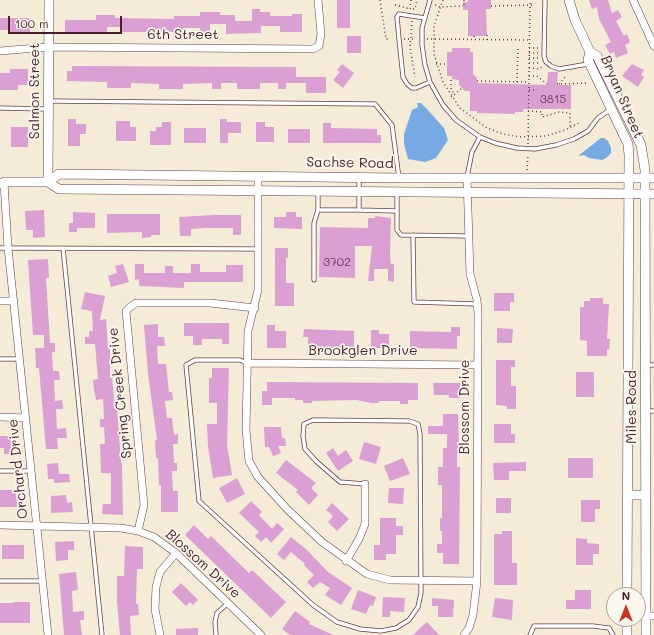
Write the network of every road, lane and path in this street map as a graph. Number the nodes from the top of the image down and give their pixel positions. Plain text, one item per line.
1 (49, 0) edge
2 (318, 0) edge
3 (380, 0) edge
4 (410, 0) edge
5 (418, 0) edge
6 (430, 0) edge
7 (443, 0) edge
8 (464, 0) edge
9 (530, 0) edge
10 (545, 0) edge
11 (569, 0) edge
12 (633, 0) edge
13 (395, 5) dead end
14 (530, 5) junction
15 (533, 5) dead end
16 (491, 6) dead end
17 (440, 7) junction
18 (410, 9) junction
19 (424, 18) junction
20 (412, 21) dead end
21 (487, 35) dead end
22 (474, 36) dead end
23 (388, 39) dead end
24 (404, 39) dead end
25 (410, 39) junction
26 (416, 39) dead end
27 (427, 39) dead end
28 (433, 39) junction
29 (474, 40) junction
30 (487, 40) junction
31 (529, 40) junction
32 (654, 46) edge
33 (49, 47) junction
34 (518, 47) dead end
35 (529, 48) junction
36 (544, 48) junction
37 (0, 51) edge
38 (529, 53) junction
39 (544, 53) junction
40 (529, 58) junction
41 (546, 61) junction
42 (594, 61) junction
43 (529, 63) junction
44 (436, 64) junction
45 (447, 64) dead end
46 (529, 68) junction
47 (529, 76) junction
48 (565, 76) dead end
49 (416, 77) dead end
50 (451, 80) dead end
51 (477, 81) dead end
52 (430, 82) junction
53 (518, 82) junction
54 (529, 82) junction
55 (595, 83) dead end
56 (548, 84) dead end
57 (462, 88) dead end
58 (528, 90) junction
59 (534, 90) dead end
60 (454, 94) junction
61 (451, 97) junction
62 (621, 104) junction
63 (48, 105) junction
64 (0, 108) edge
65 (611, 108) junction
66 (528, 111) junction
67 (579, 123) dead end
68 (570, 128) junction
69 (480, 137) junction
70 (528, 138) junction
71 (528, 144) dead end
72 (528, 153) dead end
73 (527, 170) dead end
74 (258, 176) junction
75 (359, 177) junction
76 (399, 178) junction
77 (467, 178) junction
78 (629, 178) junction
79 (650, 178) edge
80 (1, 182) edge
81 (48, 182) junction
82 (258, 190) junction
83 (318, 191) junction
84 (359, 191) junction
85 (398, 192) junction
86 (468, 192) junction
87 (629, 193) junction
88 (650, 194) edge
89 (318, 210) junction
90 (359, 210) junction
91 (398, 211) junction
92 (413, 235) junction
93 (468, 236) junction
94 (0, 248) edge
95 (8, 248) junction
96 (63, 248) junction
97 (258, 249) junction
98 (314, 280) dead end
99 (0, 301) edge
100 (14, 302) junction
101 (478, 304) junction
102 (255, 308) junction
103 (0, 359) edge
104 (20, 360) junction
105 (247, 363) junction
106 (478, 365) junction
107 (650, 365) edge
108 (650, 411) edge
109 (0, 417) edge
110 (26, 418) junction
111 (0, 471) edge
112 (31, 472) junction
113 (365, 484) joint
114 (627, 495) junction
115 (646, 495) junction
116 (0, 525) edge
117 (37, 525) junction
118 (91, 527) junction
119 (138, 531) junction
120 (176, 553) junction
121 (346, 561) junction
122 (421, 580) junction
123 (0, 581) edge
124 (42, 581) junction
125 (477, 581) junction
126 (627, 587) edge
127 (228, 603) junction
128 (650, 616) edge
129 (48, 635) edge
130 (102, 635) edge
131 (160, 635) edge
132 (216, 635) edge
133 (261, 635) edge
134 (464, 635) edge
135 (530, 635) edge
136 (613, 635) edge
137 (646, 635) edge

1 - 33 main road, Salmon Street
2 - 33 street, 6th Street
3 - 23 path
4 - 18 path
5 - 18 path
6 - 19 lane
7 - 17 path
8 - 17 path
9 - 14 path
10 - 36 lane
11 - 42 main road, Bryan Street
12 - 32 street
13 - 18 path
14 - 15 path
14 - 16 path
14 - 31 path
17 - 28 path
19 - 52 lane
19 - 52 lane
20 - 25 path
21 - 30 path
22 - 29 path
24 - 25 path
25 - 26 path
25 - 49 path
27 - 28 path
28 - 29 path
28 - 44 path
29 - 30 path
30 - 31 path
31 - 35 path
33 - 37 street, 6th Street
33 - 63 main road, Salmon Street
34 - 53 path
35 - 36 path
35 - 38 path
36 - 39 lane
38 - 39 path
38 - 40 path
39 - 41 lane
40 - 41 path
40 - 43 path
41 - 42 lane
41 - 43 path
41 - 46 path
42 - 62 main road, Bryan Street
42 - 65 main road, Bryan Street
43 - 46 path
44 - 45 path
44 - 61 path
46 - 47 path
47 - 54 path
47 - 56 path
48 - 55 path
50 - 60 path
51 - 53 path
52 - 69 lane
53 - 54 path
54 - 58 path
57 - 60 path
58 - 59 path
58 - 66 path
60 - 61 path
61 - 70 path
62 - 65 lane
62 - 79 main road, Bryan Street
63 - 64 lane
63 - 76 lane
63 - 81 main road, Salmon Street
65 - 69 lane
65 - 78 main road, Bryan Street
66 - 68 path
66 - 70 path
67 - 68 path
68 - 70 path
69 - 77 lane
70 - 71 path
72 - 73 path
74 - 75 main road, Sachse Road
74 - 81 main road, Sachse Road
74 - 82 street
75 - 76 main road, Sachse Road
75 - 84 lane
76 - 77 main road, Sachse Road
77 - 78 main road, Sachse Road
77 - 86 street, Blossom Drive
78 - 79 main road, Sachse Road
78 - 87 main road, Miles Road
79 - 88 main road, Miles Road
80 - 81 main road, Sachse Road
80 - 95 street, Orchard Drive
81 - 82 main road, Sachse Road
82 - 83 main road, Sachse Road
82 - 97 street
83 - 84 main road, Sachse Road
83 - 89 lane
84 - 85 main road, Sachse Road
84 - 90 lane
85 - 86 main road, Sachse Road
85 - 91 lane
86 - 87 main road, Sachse Road
86 - 93 street, Blossom Drive
87 - 88 main road, Sachse Road
87 - 114 main road, Miles Road
88 - 107 main road, Miles Road
89 - 90 lane
89 - 98 lane
90 - 91 lane
91 - 92 lane
92 - 93 lane
92 - 101 lane
93 - 101 street, Blossom Drive
94 - 95 lane
95 - 96 lane
95 - 100 street, Orchard Drive
96 - 97 lane
96 - 118 lane
97 - 102 street
99 - 100 street
100 - 104 street, Orchard Drive
101 - 106 street, Blossom Drive
102 - 105 street
102 - 119 street, Spring Creek Drive
103 - 104 lane
104 - 110 street, Orchard Drive
105 - 106 street, Brookglen Drive
105 - 121 street
105 - 122 lane
106 - 125 street, Blossom Drive
107 - 108 main road, Miles Road
108 - 115 main road, Miles Road
109 - 110 street
110 - 112 street, Orchard Drive
111 - 112 lane
112 - 117 street, Orchard Drive
113 - 121 street
113 - 122 lane
114 - 115 main road
114 - 126 main road, Miles Road
115 - 128 main road, Miles Road
116 - 117 street, Blossom Drive
117 - 118 street, Blossom Drive
117 - 124 street, Orchard Drive
118 - 119 street, Blossom Drive
118 - 130 lane
119 - 120 street, Blossom Drive
120 - 127 street, Blossom Drive
120 - 131 street
121 - 122 street
122 - 125 street
123 - 124 lane
124 - 129 street, Orchard Drive
125 - 134 street, Blossom Drive
127 - 132 lane
127 - 133 street, Blossom Drive
128 - 137 main road, Miles Road
135 - 136 lane

